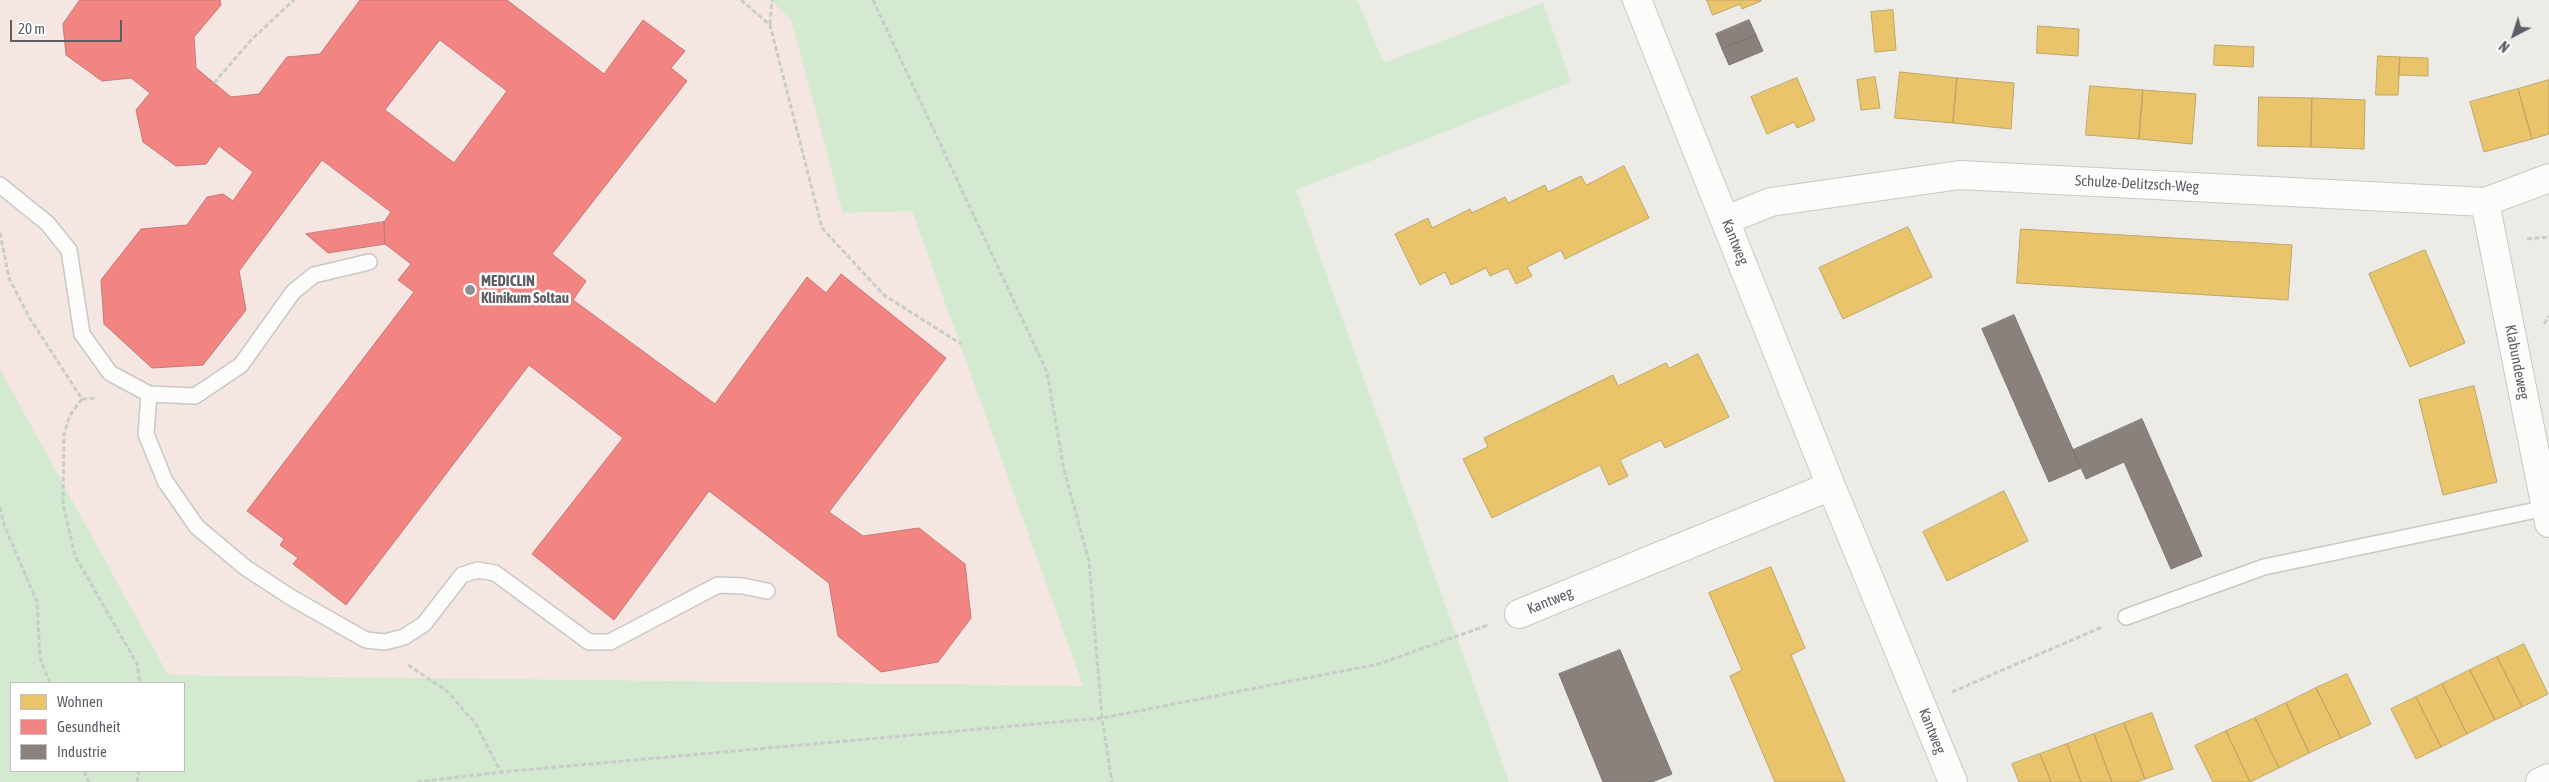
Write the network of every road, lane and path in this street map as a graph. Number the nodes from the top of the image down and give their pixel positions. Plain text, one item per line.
1 (294, 0) edge
2 (741, 0) edge
3 (772, 0) edge
4 (873, 0) edge
5 (1636, 0) edge
6 (770, 24) junction
7 (214, 82) dead end
8 (2549, 178) edge
9 (0, 185) edge
10 (2485, 202) junction
11 (1726, 220) junction
12 (0, 233) edge
13 (0, 250) edge
14 (4, 254) junction
15 (369, 262) dead end
16 (961, 344) dead end
17 (142, 390) junction
18 (82, 399) junction
19 (1831, 486) junction
20 (0, 507) edge
21 (2547, 515) edge
22 (767, 591) dead end
23 (1519, 614) joint
24 (2126, 617) joint
25 (385, 642) junction
26 (50, 682) edge
27 (140, 682) edge
28 (1921, 705) junction
29 (1102, 718) junction
30 (501, 772) junction
31 (2549, 778) edge
32 (417, 782) edge
33 (1112, 782) edge
34 (1953, 782) edge
35 (2540, 782) edge

1 - 7 path
2 - 6 path
3 - 6 path
4 - 29 path
5 - 11 street, Kantweg
6 - 16 path
8 - 10 street, Schulze-Delitzsch-Weg
9 - 17 lane
10 - 11 street, Schulze-Delitzsch-Weg
10 - 21 street, Klabundeweg
11 - 19 street, Kantweg
12 - 14 path
13 - 14 path
14 - 18 path
15 - 17 lane
17 - 18 path
17 - 25 lane
18 - 27 path
19 - 23 street, Kantweg
19 - 28 street, Kantweg
20 - 26 path
21 - 24 lane
22 - 25 lane
23 - 29 path
24 - 28 path
25 - 30 path
28 - 34 street, Kantweg
29 - 30 path
29 - 33 path
30 - 32 path
31 - 35 street

